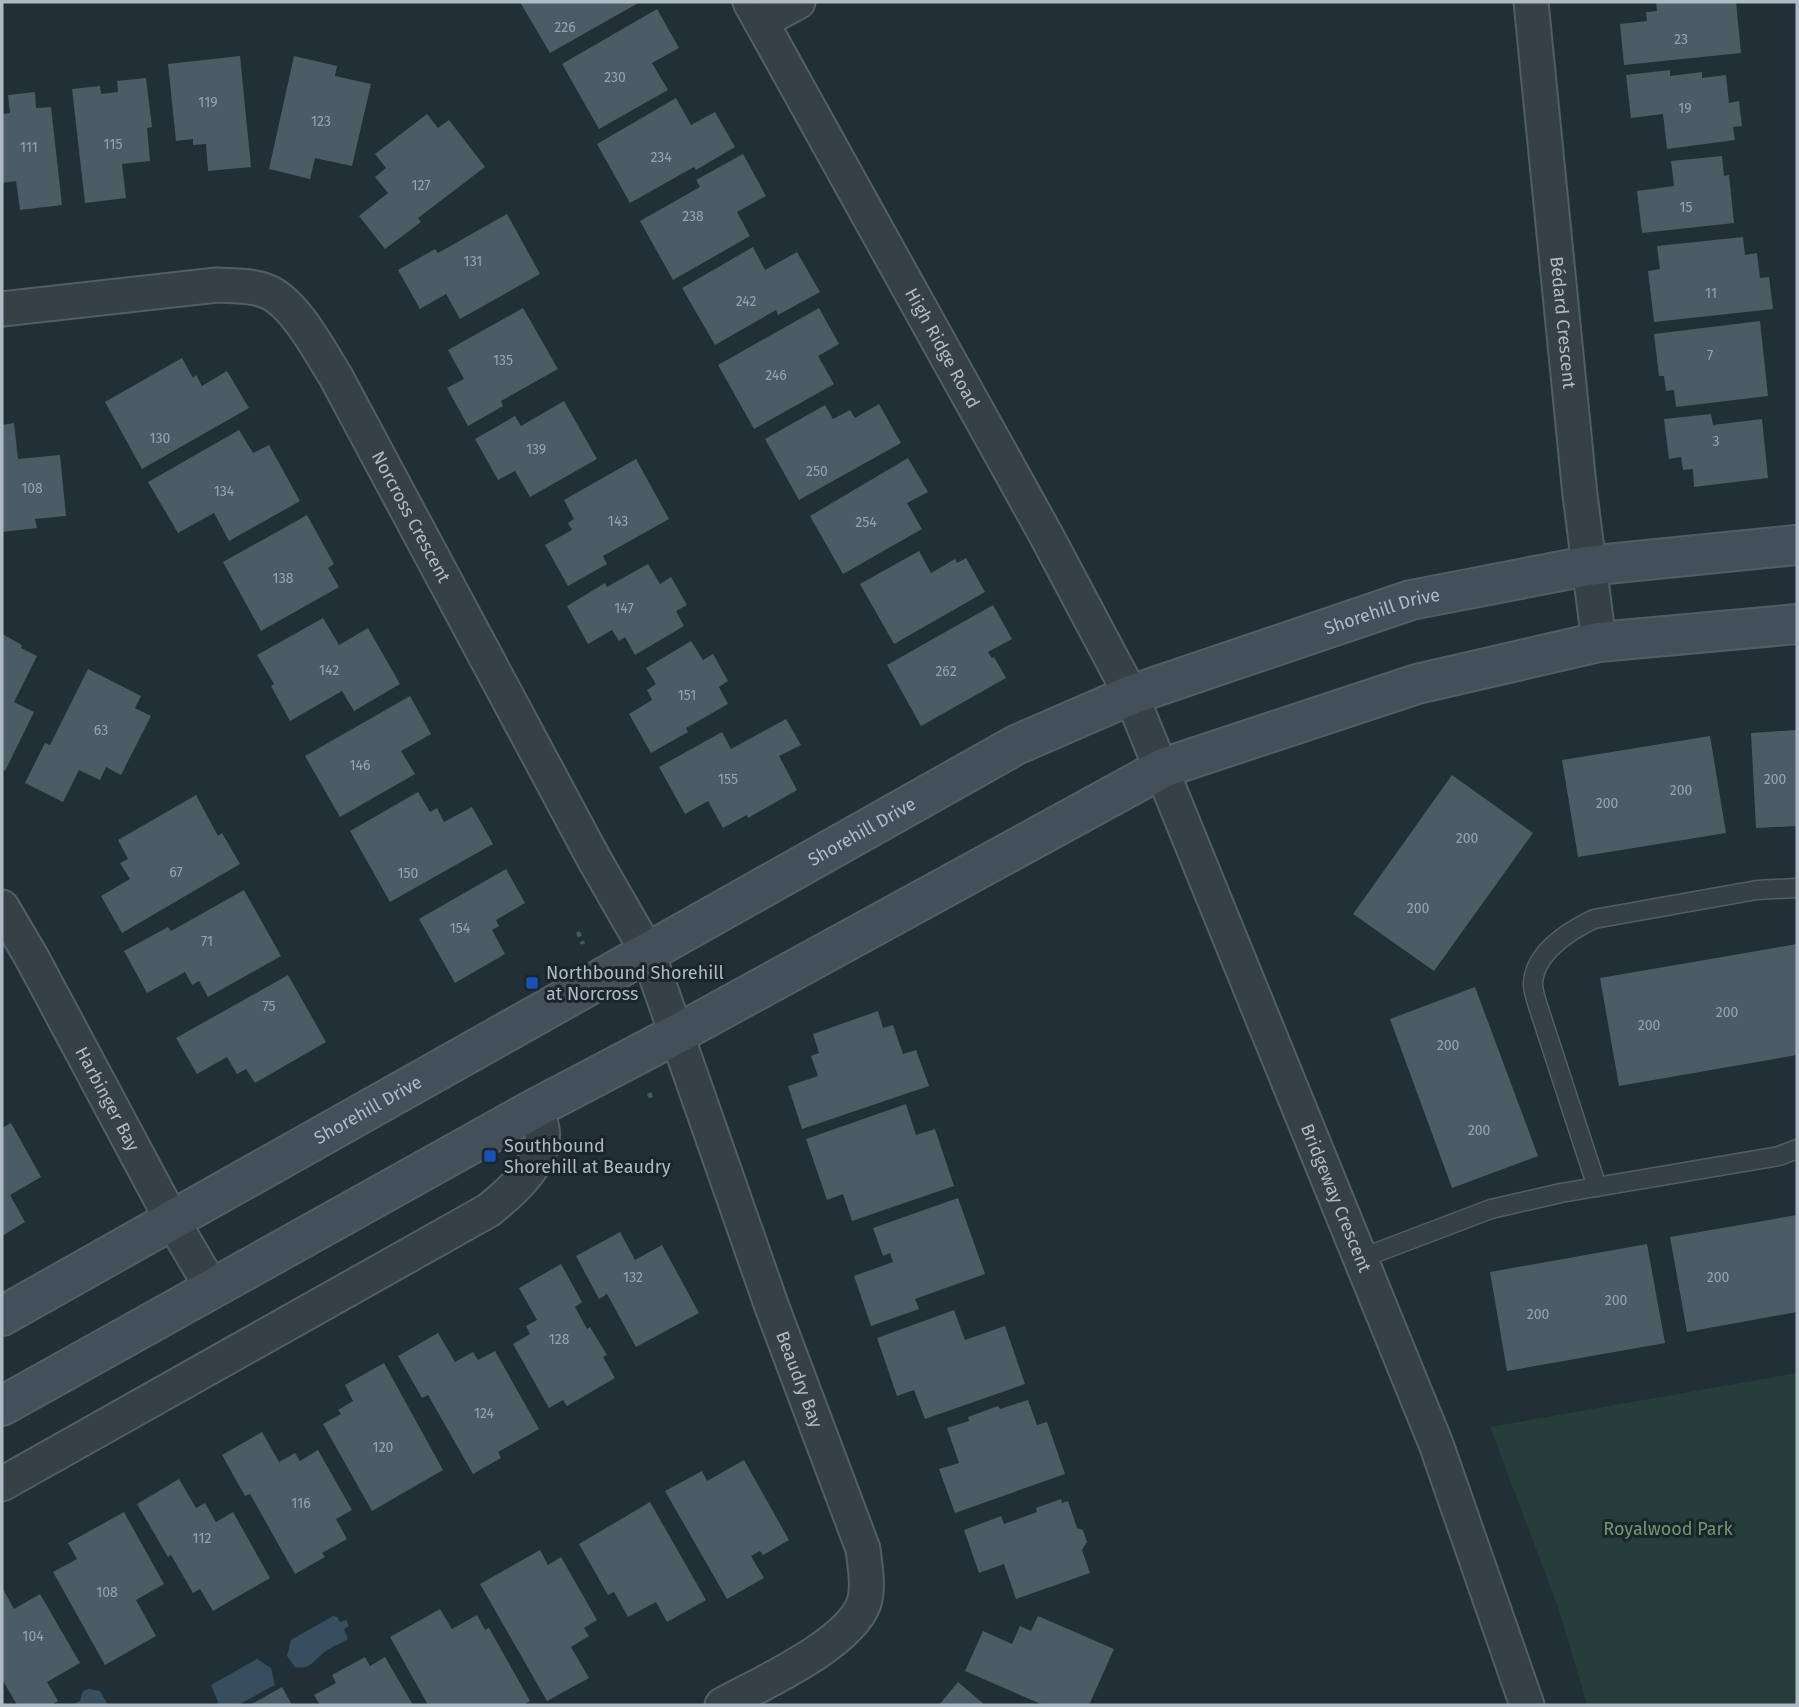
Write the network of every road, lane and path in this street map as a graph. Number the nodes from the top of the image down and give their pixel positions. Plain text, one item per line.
1 (798, 2) edge
2 (1531, 2) edge
3 (755, 12) edge
4 (2, 309) edge
5 (1797, 545) edge
6 (1587, 566) junction
7 (1797, 624) edge
8 (1598, 642) junction
9 (1131, 695) junction
10 (1163, 768) junction
11 (1797, 888) edge
12 (2, 907) edge
13 (648, 953) junction
14 (661, 990) joint
15 (677, 1034) junction
16 (536, 1108) junction
17 (1797, 1149) edge
18 (1597, 1187) junction
19 (173, 1220) junction
20 (1362, 1258) junction
21 (213, 1290) junction
22 (2, 1316) edge
23 (2, 1406) edge
24 (2, 1484) edge
25 (722, 1705) edge
26 (1527, 1705) edge

1 - 3 street
2 - 6 street, Bédard Crescent
3 - 9 street, High Ridge Road
4 - 13 street, Norcross Crescent
5 - 6 street, Shorehill Drive
6 - 8 street, Bédard Crescent
6 - 9 street, Shorehill Drive
7 - 8 street
8 - 10 street
9 - 10 street, Bridgeway Crescent
9 - 13 street, Shorehill Drive
10 - 15 street
10 - 20 street, Bridgeway Crescent
11 - 18 lane
12 - 19 street, Harbinger Bay
13 - 14 street, Norcross Crescent
13 - 19 street, Shorehill Drive
14 - 15 street, Beaudry Bay
15 - 16 street
15 - 25 street, Beaudry Bay
16 - 21 street
16 - 24 street
17 - 18 lane
18 - 20 lane
19 - 21 street, Harbinger Bay
19 - 22 street, Shorehill Drive
20 - 26 street, Bridgeway Crescent
21 - 23 street

